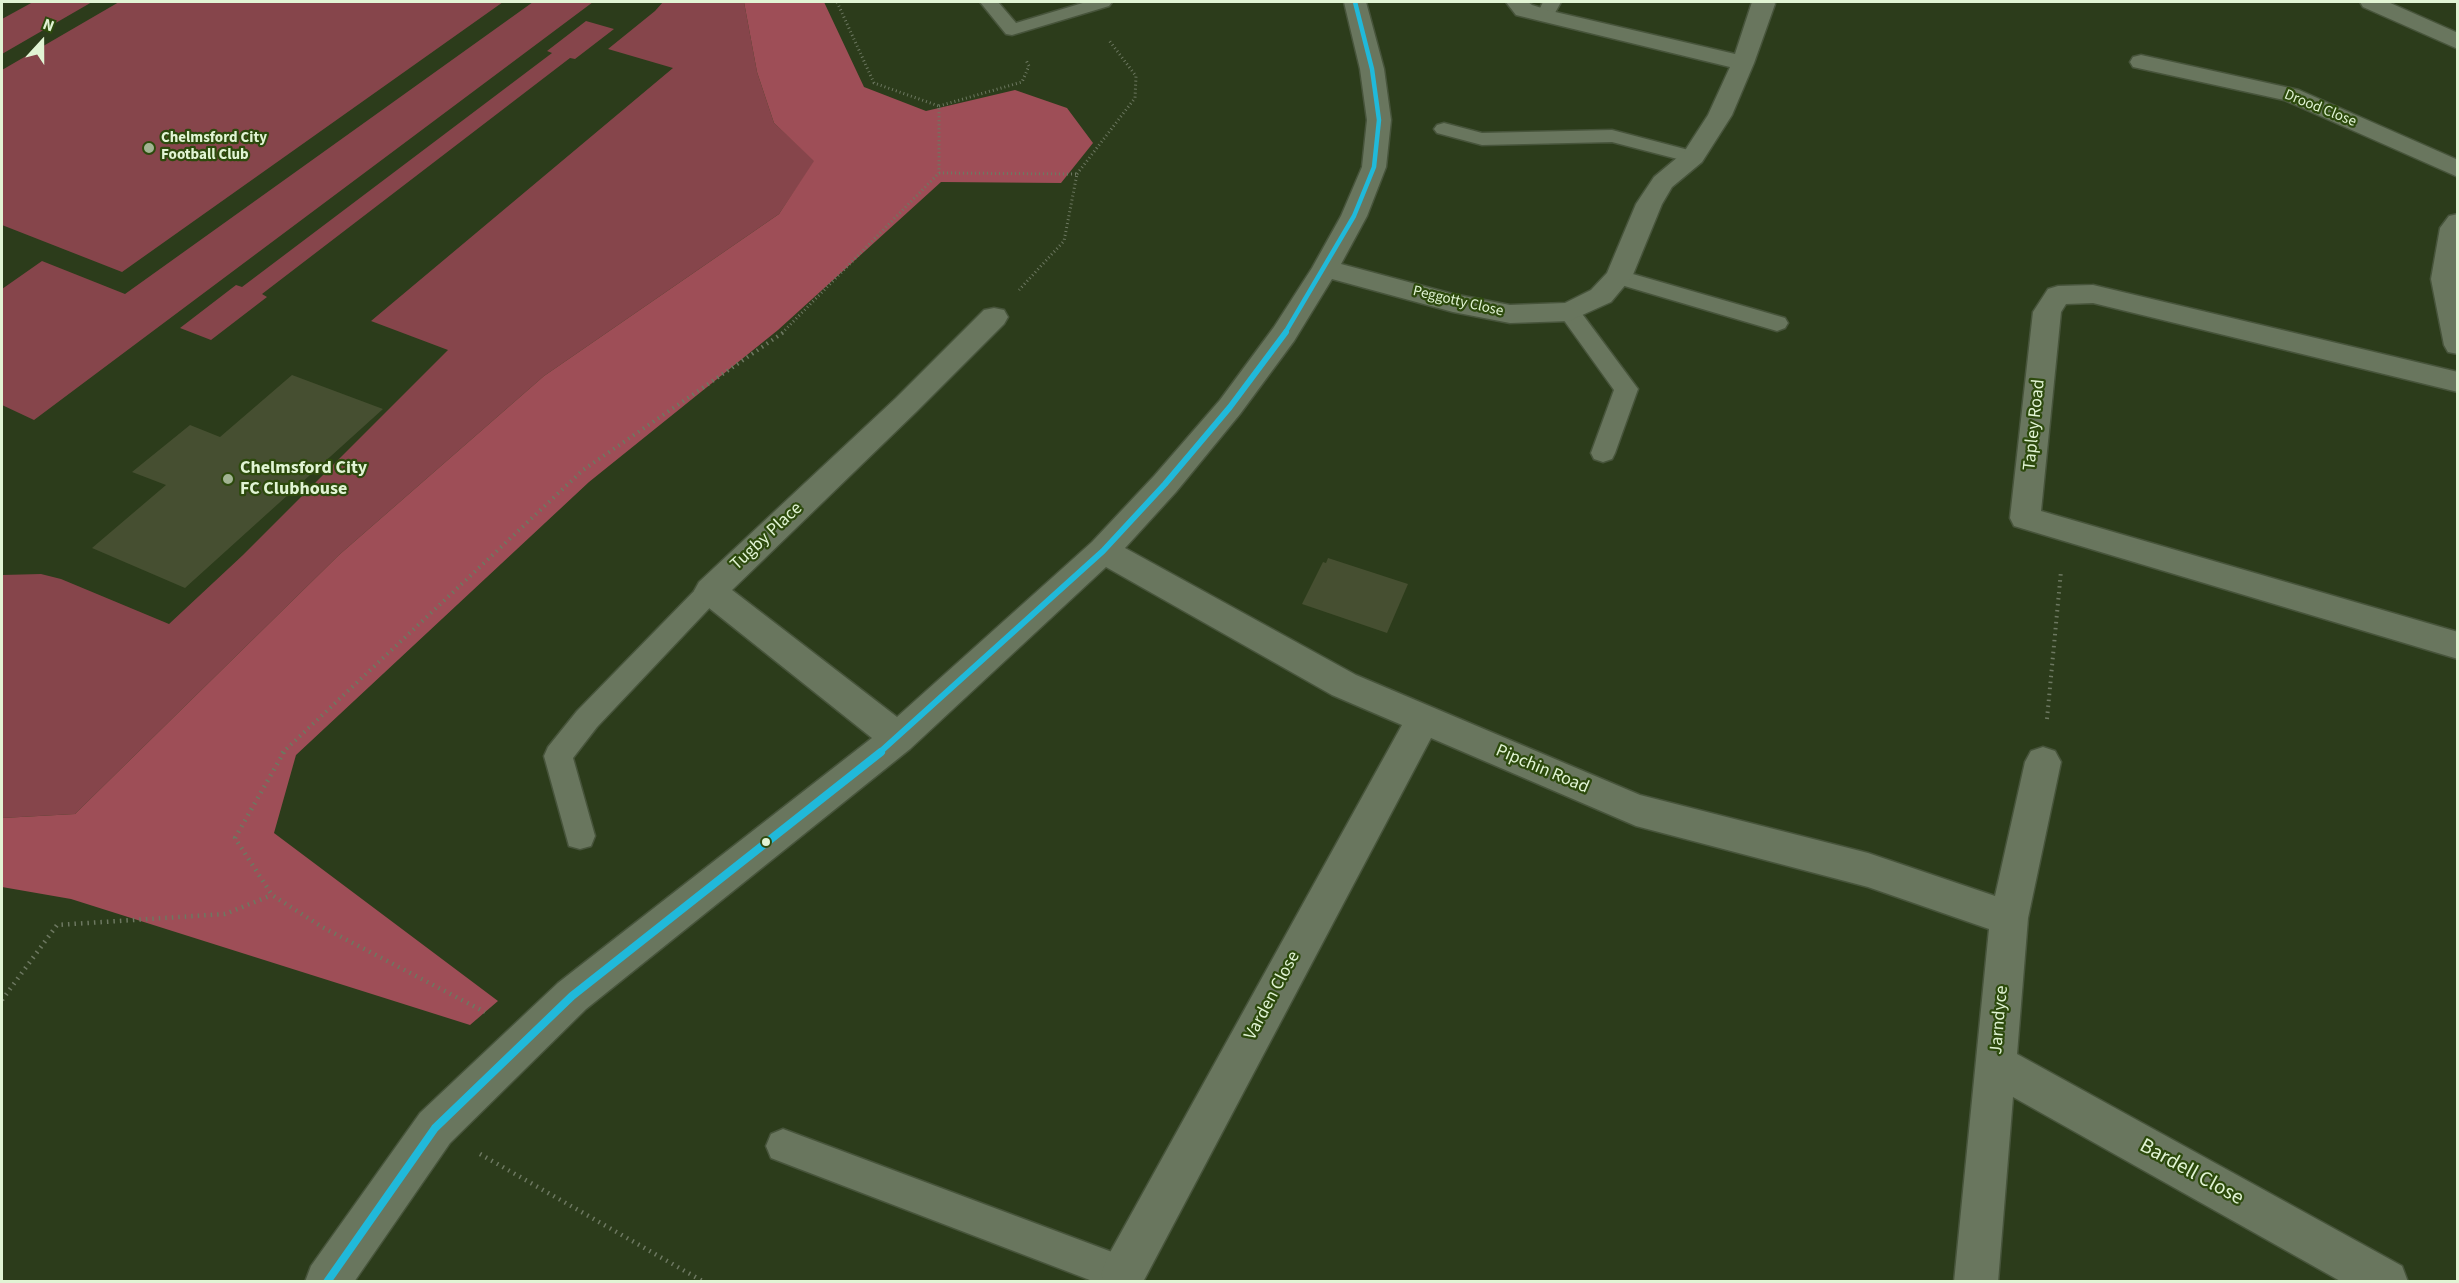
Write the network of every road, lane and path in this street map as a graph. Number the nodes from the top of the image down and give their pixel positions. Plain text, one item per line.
1 (837, 2) edge
2 (988, 2) edge
3 (1103, 2) edge
4 (1355, 2) edge
5 (1516, 2) edge
6 (1762, 2) edge
7 (2371, 2) edge
8 (1081, 9) junction
9 (1549, 9) edge
10 (1012, 30) junction
11 (2457, 42) edge
12 (2141, 62) dead end
13 (1743, 63) junction
14 (939, 106) junction
15 (1444, 129) dead end
16 (1693, 157) junction
17 (2457, 169) edge
18 (939, 173) junction
19 (1077, 174) junction
20 (2457, 222) edge
21 (1325, 268) junction
22 (1619, 278) junction
23 (1569, 312) junction
24 (994, 317) joint
25 (1777, 323) dead end
26 (2457, 345) edge
27 (2457, 382) edge
28 (1603, 453) dead end
29 (2066, 531) junction
30 (1102, 551) junction
31 (710, 591) junction
32 (2457, 646) edge
33 (1423, 719) junction
34 (898, 738) junction
35 (2043, 762) joint
36 (580, 836) dead end
37 (272, 895) junction
38 (2009, 918) junction
39 (2, 1000) edge
40 (530, 1036) junction
41 (1996, 1065) junction
42 (435, 1128) junction
43 (783, 1146) dead end
44 (1123, 1274) joint
45 (327, 1281) edge
46 (704, 1281) edge
47 (1976, 1281) edge
48 (2386, 1281) edge

1 - 14 path
2 - 10 lane
3 - 8 lane
4 - 21 street
5 - 9 street
6 - 13 street, Peggotty Close
7 - 11 street
8 - 10 lane
8 - 19 path
9 - 13 street
10 - 14 path
12 - 17 street, Drood Close
13 - 16 street, Peggotty Close
14 - 18 path
15 - 16 lane
16 - 22 street, Peggotty Close
18 - 19 path
18 - 37 path
19 - 24 path
20 - 26 street
21 - 23 street, Peggotty Close
21 - 30 street
22 - 23 street, Peggotty Close
22 - 25 lane
23 - 28 lane
24 - 31 street, Tugby Place
27 - 29 street, Tapley Road
29 - 32 street, Tapley Road
29 - 35 path
30 - 33 street, Pipchin Road
30 - 34 street
31 - 34 street
31 - 36 lane
33 - 38 street, Pipchin Road
33 - 44 street, Varden Close
34 - 40 street
35 - 38 street, Jarndyce
37 - 39 path
37 - 40 path
38 - 41 street, Jarndyce
40 - 42 street
41 - 47 street, Jarndyce
41 - 48 street, Bardell Close
42 - 45 street
42 - 46 path
43 - 44 lane

